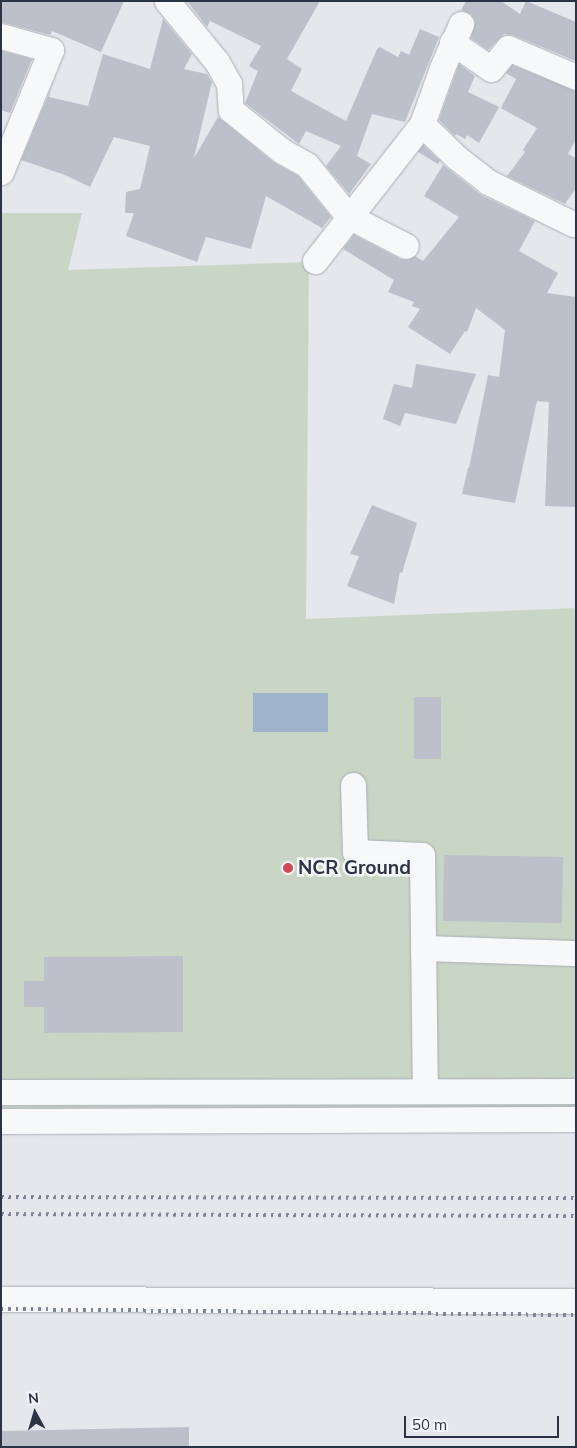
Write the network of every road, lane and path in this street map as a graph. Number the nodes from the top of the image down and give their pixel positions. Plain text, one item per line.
1 (166, 1) edge
2 (1, 36) edge
3 (576, 77) edge
4 (422, 124) junction
5 (1, 172) edge
6 (348, 216) junction
7 (573, 224) dead end
8 (406, 246) dead end
9 (314, 261) dead end
10 (353, 785) dead end
11 (423, 948) junction
12 (576, 953) edge
13 (425, 1091) junction
14 (576, 1091) edge
15 (1, 1092) edge
16 (576, 1119) edge
17 (1, 1121) edge
18 (1, 1299) edge
19 (576, 1301) edge

1 - 6 street
2 - 5 street
3 - 4 street
4 - 6 street
4 - 7 street
6 - 8 street
6 - 9 street
10 - 11 street
11 - 12 street
11 - 13 street
13 - 14 street
13 - 15 street
16 - 17 street
18 - 19 street

